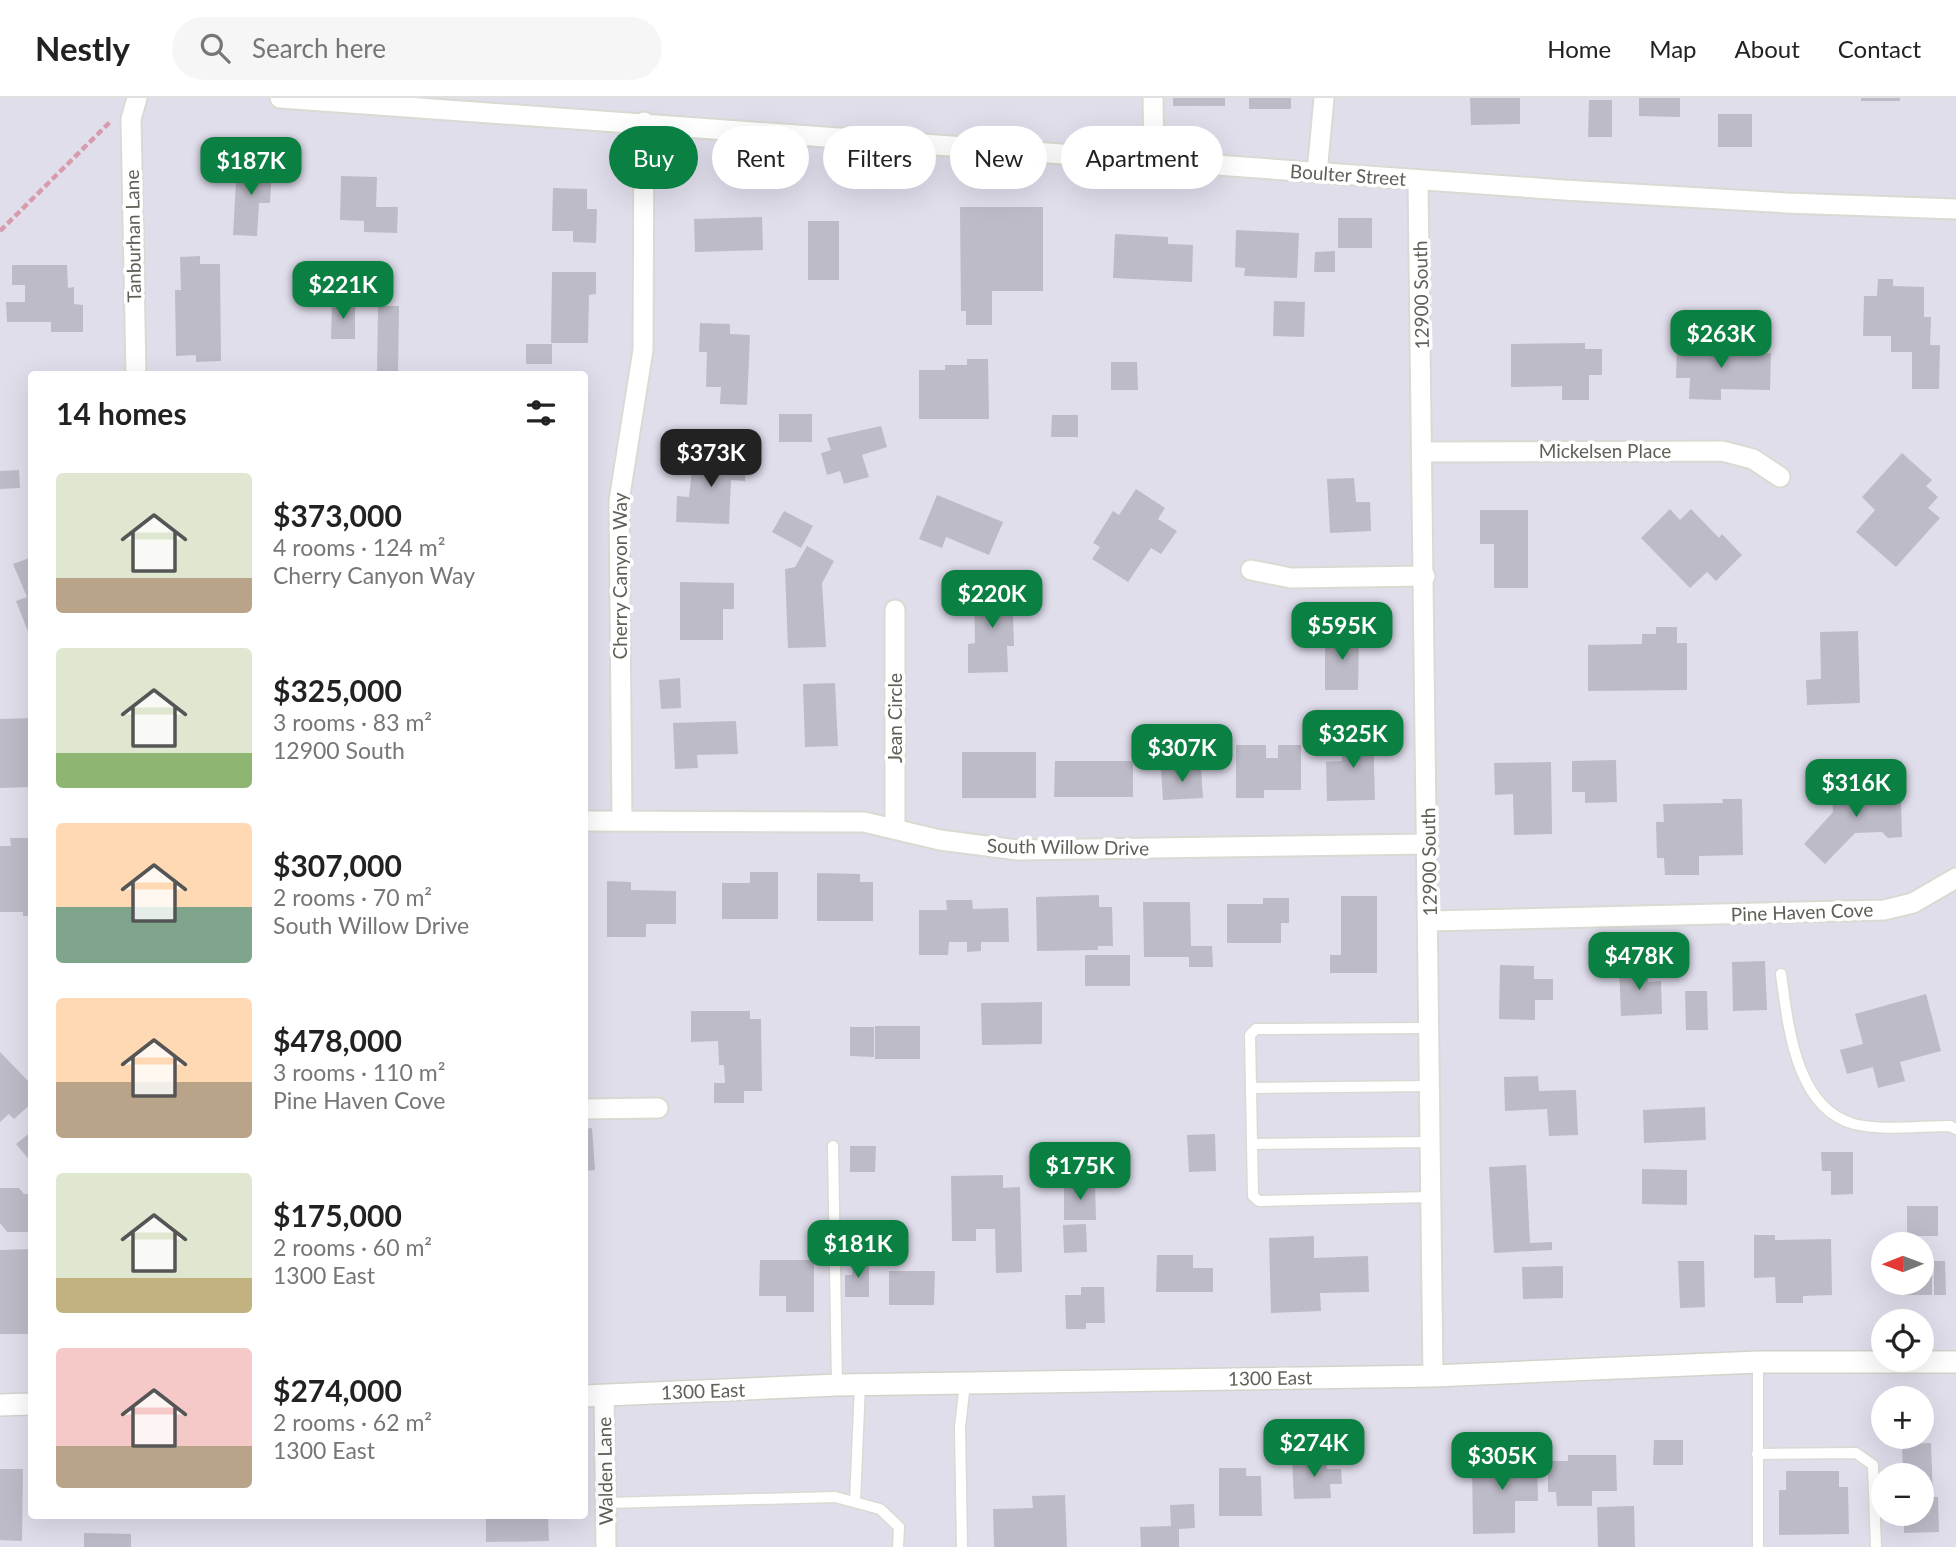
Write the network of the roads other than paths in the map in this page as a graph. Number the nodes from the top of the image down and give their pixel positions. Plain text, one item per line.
1 (138, 98) edge
2 (280, 98) edge
3 (1153, 98) edge
4 (1324, 98) edge
5 (644, 122) junction
6 (1153, 126) edge
7 (1061, 153) edge
8 (1223, 166) edge
9 (1317, 173) junction
10 (1418, 180) junction
11 (1956, 209) edge
12 (136, 371) edge
13 (1424, 452) junction
14 (1780, 477) dead end
15 (1251, 570) dead end
16 (1425, 576) junction
17 (895, 610) dead end
18 (588, 821) edge
19 (622, 821) junction
20 (895, 827) junction
21 (1428, 844) junction
22 (1956, 878) edge
23 (1429, 921) junction
24 (1781, 974) dead end
25 (1427, 1028) junction
26 (1428, 1086) junction
27 (1251, 1088) junction
28 (658, 1108) dead end
29 (588, 1109) edge
30 (1956, 1129) edge
31 (1430, 1142) junction
32 (1252, 1144) junction
33 (833, 1146) dead end
34 (1431, 1197) junction
35 (1758, 1362) junction
36 (1956, 1362) edge
37 (1433, 1376) junction
38 (965, 1383) junction
39 (836, 1385) junction
40 (860, 1385) junction
41 (594, 1395) edge
42 (28, 1404) edge
43 (0, 1405) edge
44 (1757, 1454) junction
45 (606, 1503) junction
46 (855, 1503) junction
47 (606, 1547) edge
48 (898, 1547) edge
49 (962, 1547) edge
50 (1758, 1547) edge
51 (1876, 1547) edge

1 - 12 street, Tanburhan Lane
2 - 5 street, Boulter Street
3 - 6 street
4 - 9 street
5 - 7 street, Boulter Street
5 - 19 street, Cherry Canyon Way
8 - 9 street, Boulter Street
9 - 10 street, Boulter Street
10 - 11 street, Boulter Street
10 - 13 street, 12900 South
13 - 14 street, Mickelsen Place
13 - 16 street, 12900 South
15 - 16 street
16 - 21 street, 12900 South
17 - 20 street, Jean Circle
18 - 19 street, South Willow Drive
19 - 20 street, South Willow Drive
20 - 21 street, South Willow Drive
21 - 23 street, 12900 South
22 - 23 street, Pine Haven Cove
23 - 25 street, 12900 South
24 - 30 lane
25 - 26 street, 12900 South
25 - 27 lane
26 - 27 lane
26 - 31 street, 12900 South
27 - 32 lane
28 - 29 street
31 - 32 lane
31 - 34 street, 12900 South
32 - 34 lane
33 - 39 lane
34 - 37 street, 12900 South
35 - 36 main road, 1300 East
35 - 37 main road, 1300 East
35 - 44 lane
37 - 38 main road, 1300 East
38 - 40 main road, 1300 East
38 - 49 lane
39 - 40 main road, 1300 East
39 - 41 main road, 1300 East
40 - 46 lane
41 - 45 street, Walden Lane
42 - 43 main road
44 - 50 lane
44 - 51 lane
45 - 46 lane
45 - 47 street, Walden Lane
46 - 48 lane

